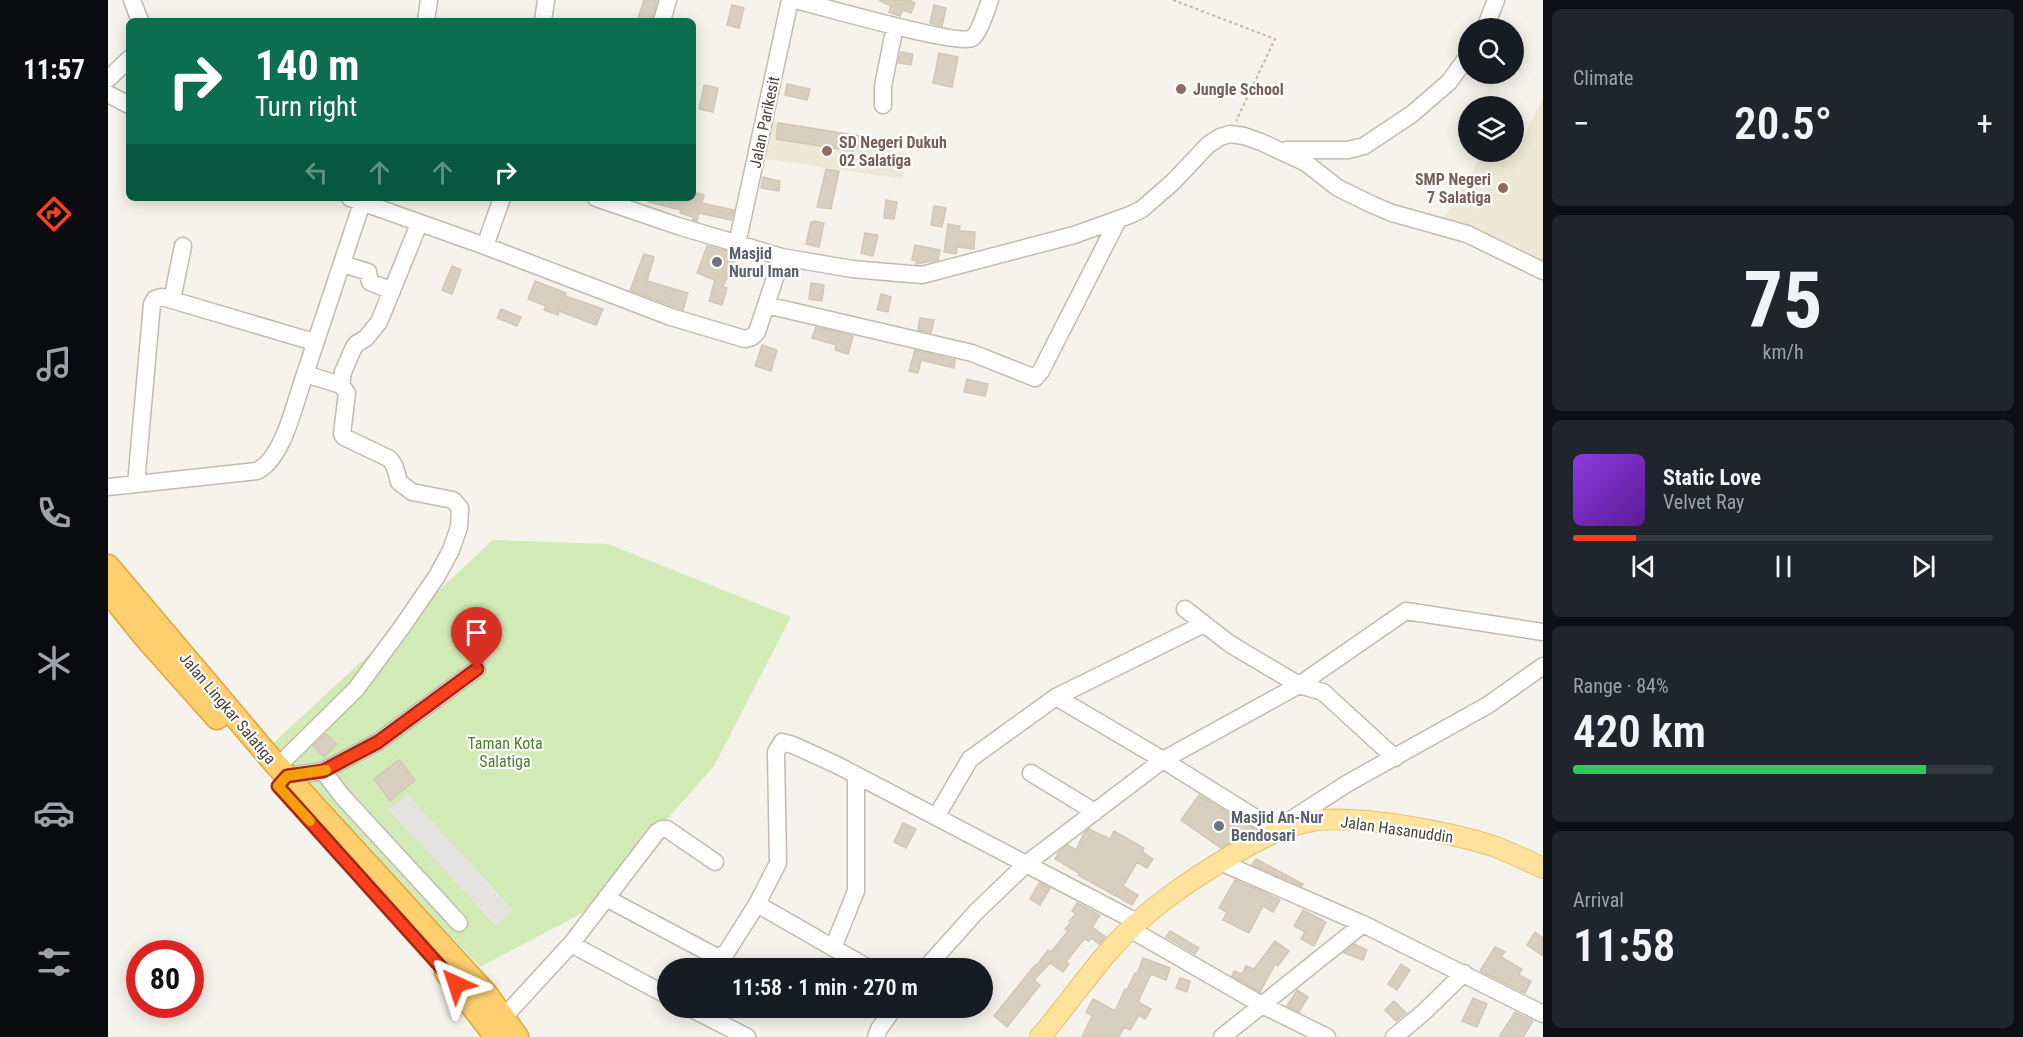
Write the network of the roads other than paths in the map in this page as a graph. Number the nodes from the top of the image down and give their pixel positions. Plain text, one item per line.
1 (132, 0) edge
2 (429, 0) edge
3 (546, 0) edge
4 (668, 0) edge
5 (790, 0) edge
6 (795, 0) edge
7 (990, 0) edge
8 (1496, 0) edge
9 (139, 18) edge
10 (426, 18) edge
11 (543, 18) edge
12 (663, 18) edge
13 (1489, 18) edge
14 (895, 26) junction
15 (126, 62) edge
16 (1458, 70) edge
17 (108, 79) edge
18 (108, 94) edge
19 (126, 103) edge
20 (883, 105) dead end
21 (1280, 150) junction
22 (356, 201) edge
23 (359, 201) edge
24 (501, 201) edge
25 (628, 203) edge
26 (1118, 220) junction
27 (419, 224) junction
28 (737, 244) junction
29 (183, 246) dead end
30 (485, 246) junction
31 (783, 257) junction
32 (343, 264) junction
33 (1543, 271) edge
34 (392, 291) junction
35 (172, 300) junction
36 (766, 305) junction
37 (314, 342) junction
38 (305, 374) junction
39 (341, 385) junction
40 (136, 484) junction
41 (108, 487) edge
42 (108, 566) edge
43 (108, 591) edge
44 (1185, 609) dead end
45 (1204, 624) junction
46 (1543, 632) edge
47 (1543, 666) edge
48 (477, 669) dead end
49 (1299, 685) junction
50 (1056, 697) junction
51 (1395, 758) junction
52 (1163, 760) junction
53 (323, 771) junction
54 (1031, 773) dead end
55 (281, 776) junction
56 (856, 776) junction
57 (1095, 812) junction
58 (936, 817) junction
59 (1275, 830) junction
60 (715, 862) dead end
61 (1220, 862) junction
62 (1026, 864) junction
63 (1543, 868) edge
64 (606, 898) junction
65 (757, 904) junction
66 (459, 923) dead end
67 (1363, 924) junction
68 (1134, 926) junction
69 (572, 944) junction
70 (833, 948) junction
71 (851, 958) edge
72 (935, 958) edge
73 (1464, 974) junction
74 (657, 990) edge
75 (1262, 1005) junction
76 (1543, 1014) edge
77 (710, 1018) edge
78 (887, 1018) edge
79 (500, 1027) edge
80 (1045, 1036) edge
81 (517, 1037) edge
82 (747, 1037) edge
83 (876, 1037) edge
84 (1222, 1037) edge
85 (1327, 1037) edge
86 (1394, 1037) edge

1 - 9 street
2 - 10 street
3 - 11 street
4 - 12 street
5 - 28 street, Jalan Parikesit
6 - 14 street
7 - 14 street
8 - 13 street
14 - 20 street
15 - 17 street
16 - 21 street
18 - 19 street
21 - 26 street
21 - 33 street
22 - 32 street
23 - 27 street
24 - 30 street
25 - 28 street
26 - 31 street
26 - 36 street
27 - 30 street
27 - 34 street
28 - 31 street
29 - 35 street
30 - 36 street
31 - 36 street
32 - 34 street
32 - 37 street
34 - 39 street
35 - 37 street
35 - 40 street
37 - 38 street
38 - 39 street
38 - 40 street
39 - 55 street
40 - 41 street
42 - 55 highway, Jalan Lingkar Salatiga
43 - 55 highway, Jalan Lingkar Salatiga
44 - 45 street
45 - 49 street
45 - 50 street
46 - 49 street
47 - 51 street
48 - 53 street
49 - 51 street
49 - 52 street
50 - 52 street
50 - 58 street
51 - 59 street
52 - 57 street
52 - 59 street
53 - 55 street
53 - 66 street
54 - 57 street
55 - 79 highway, Jalan Lingkar Salatiga
56 - 58 street
56 - 65 street
56 - 70 street
57 - 62 street
58 - 62 street
59 - 61 main road, Jalan Hasanuddin
59 - 63 main road, Jalan Hasanuddin
60 - 64 street
61 - 67 street
61 - 68 main road, Jalan Hasanuddin
62 - 68 street
62 - 72 street
64 - 65 street
64 - 69 street
65 - 70 street
67 - 73 street
67 - 75 street
68 - 75 street
68 - 80 main road, Jalan Hasanuddin
69 - 74 street
69 - 79 street
70 - 71 street
73 - 76 street
73 - 86 street
75 - 84 street
75 - 85 street
77 - 82 street
78 - 83 street
79 - 81 highway, Jalan Lingkar Salatiga

